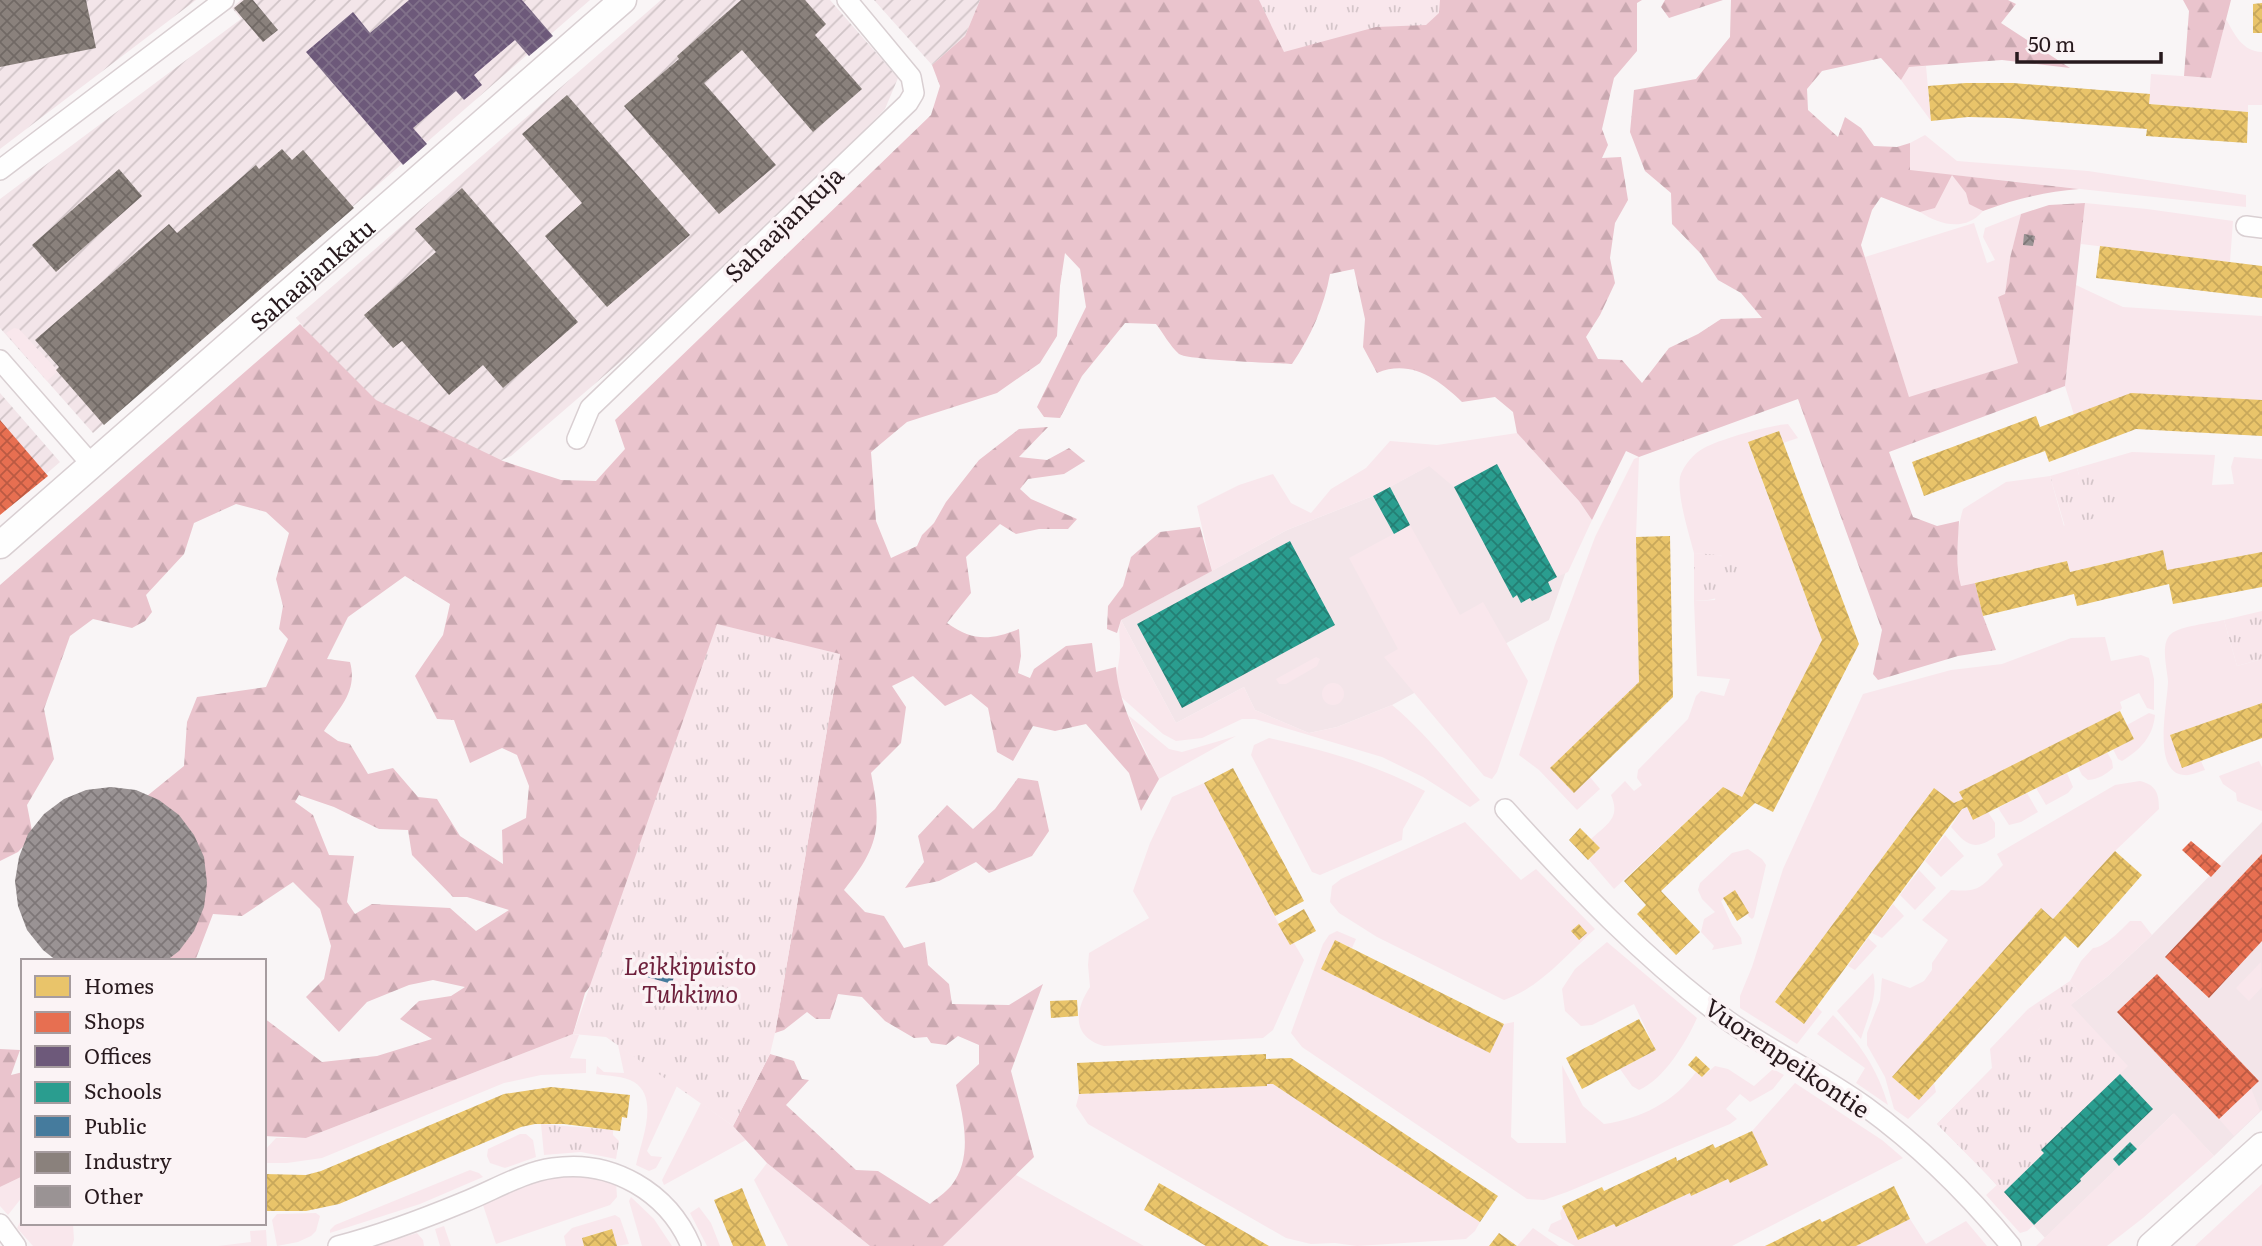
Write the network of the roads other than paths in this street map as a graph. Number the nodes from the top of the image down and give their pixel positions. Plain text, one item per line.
1 (223, 0) edge
2 (623, 0) edge
3 (847, 0) edge
4 (0, 170) edge
5 (0, 360) edge
6 (577, 439) dead end
7 (92, 465) junction
8 (0, 545) edge
9 (1505, 809) dead end
10 (2262, 1146) edge
11 (0, 1224) edge
12 (16, 1246) edge
13 (338, 1246) edge
14 (691, 1246) edge
15 (2011, 1246) edge
16 (2151, 1246) edge

1 - 4 street
2 - 7 main road, Sahaajankatu
3 - 6 street, Sahaajankuja
5 - 7 street
7 - 8 main road, Sahaajankatu
9 - 15 street, Vuorenpeikontie
10 - 16 main road
11 - 12 street
13 - 14 street

